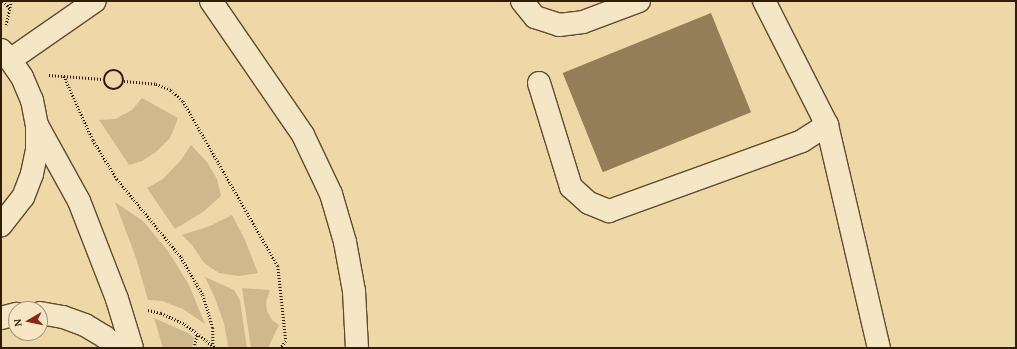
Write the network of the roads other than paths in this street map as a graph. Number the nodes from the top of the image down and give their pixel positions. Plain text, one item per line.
1 (95, 1) edge
2 (211, 1) edge
3 (522, 1) edge
4 (639, 1) edge
5 (764, 1) edge
6 (6, 47) edge
7 (539, 83) dead end
8 (37, 125) junction
9 (827, 125) junction
10 (1, 225) edge
11 (48, 314) edge
12 (117, 348) edge
13 (132, 348) edge
14 (357, 348) edge
15 (879, 348) edge

1 - 6 street
2 - 14 street
3 - 4 street
5 - 9 street
6 - 8 street
7 - 9 street
8 - 10 street
8 - 13 street
9 - 15 street
11 - 12 street

